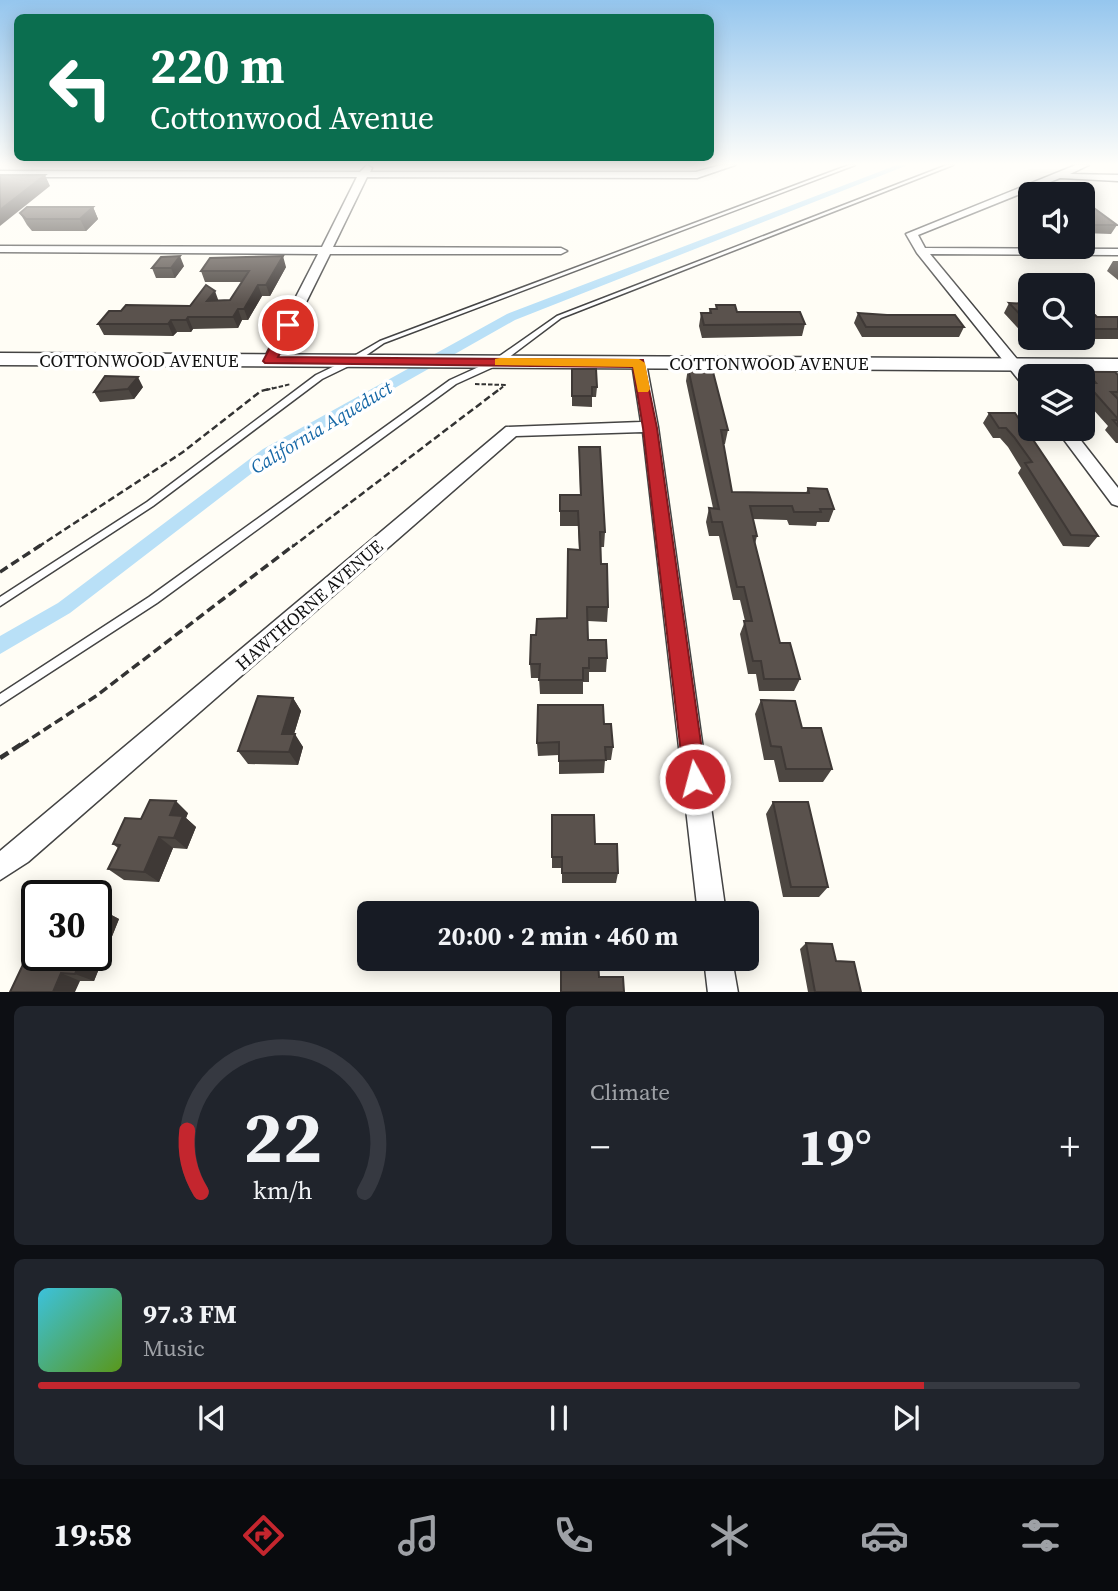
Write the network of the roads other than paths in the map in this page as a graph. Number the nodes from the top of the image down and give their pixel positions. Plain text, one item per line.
1 (345, 211) edge
2 (730, 211) edge
3 (832, 211) edge
4 (970, 211) edge
5 (0, 249) edge
6 (326, 250) junction
7 (561, 251) dead end
8 (921, 251) junction
9 (1118, 252) edge
10 (0, 359) edge
11 (270, 361) junction
12 (352, 361) junction
13 (497, 362) junction
14 (639, 363) junction
15 (1014, 365) junction
16 (1118, 365) edge
17 (1018, 370) edge
18 (650, 428) junction
19 (1072, 441) edge
20 (1118, 500) edge
21 (0, 602) edge
22 (0, 700) edge
23 (0, 867) edge
24 (710, 901) edge
25 (720, 971) edge
26 (723, 992) edge

1 - 6 street
2 - 12 lane
3 - 13 lane
4 - 8 street
5 - 6 street
6 - 7 street
6 - 11 street
8 - 9 street
8 - 15 street
10 - 11 street, COTTONWOOD AVENUE
11 - 12 street, COTTONWOOD AVENUE
12 - 13 street, COTTONWOOD AVENUE
12 - 21 lane
13 - 14 street, COTTONWOOD AVENUE
13 - 22 lane
14 - 15 street, COTTONWOOD AVENUE
14 - 18 street
15 - 16 street, COTTONWOOD AVENUE
15 - 17 street
18 - 23 street, HAWTHORNE AVENUE
18 - 24 street
19 - 20 street
25 - 26 street

